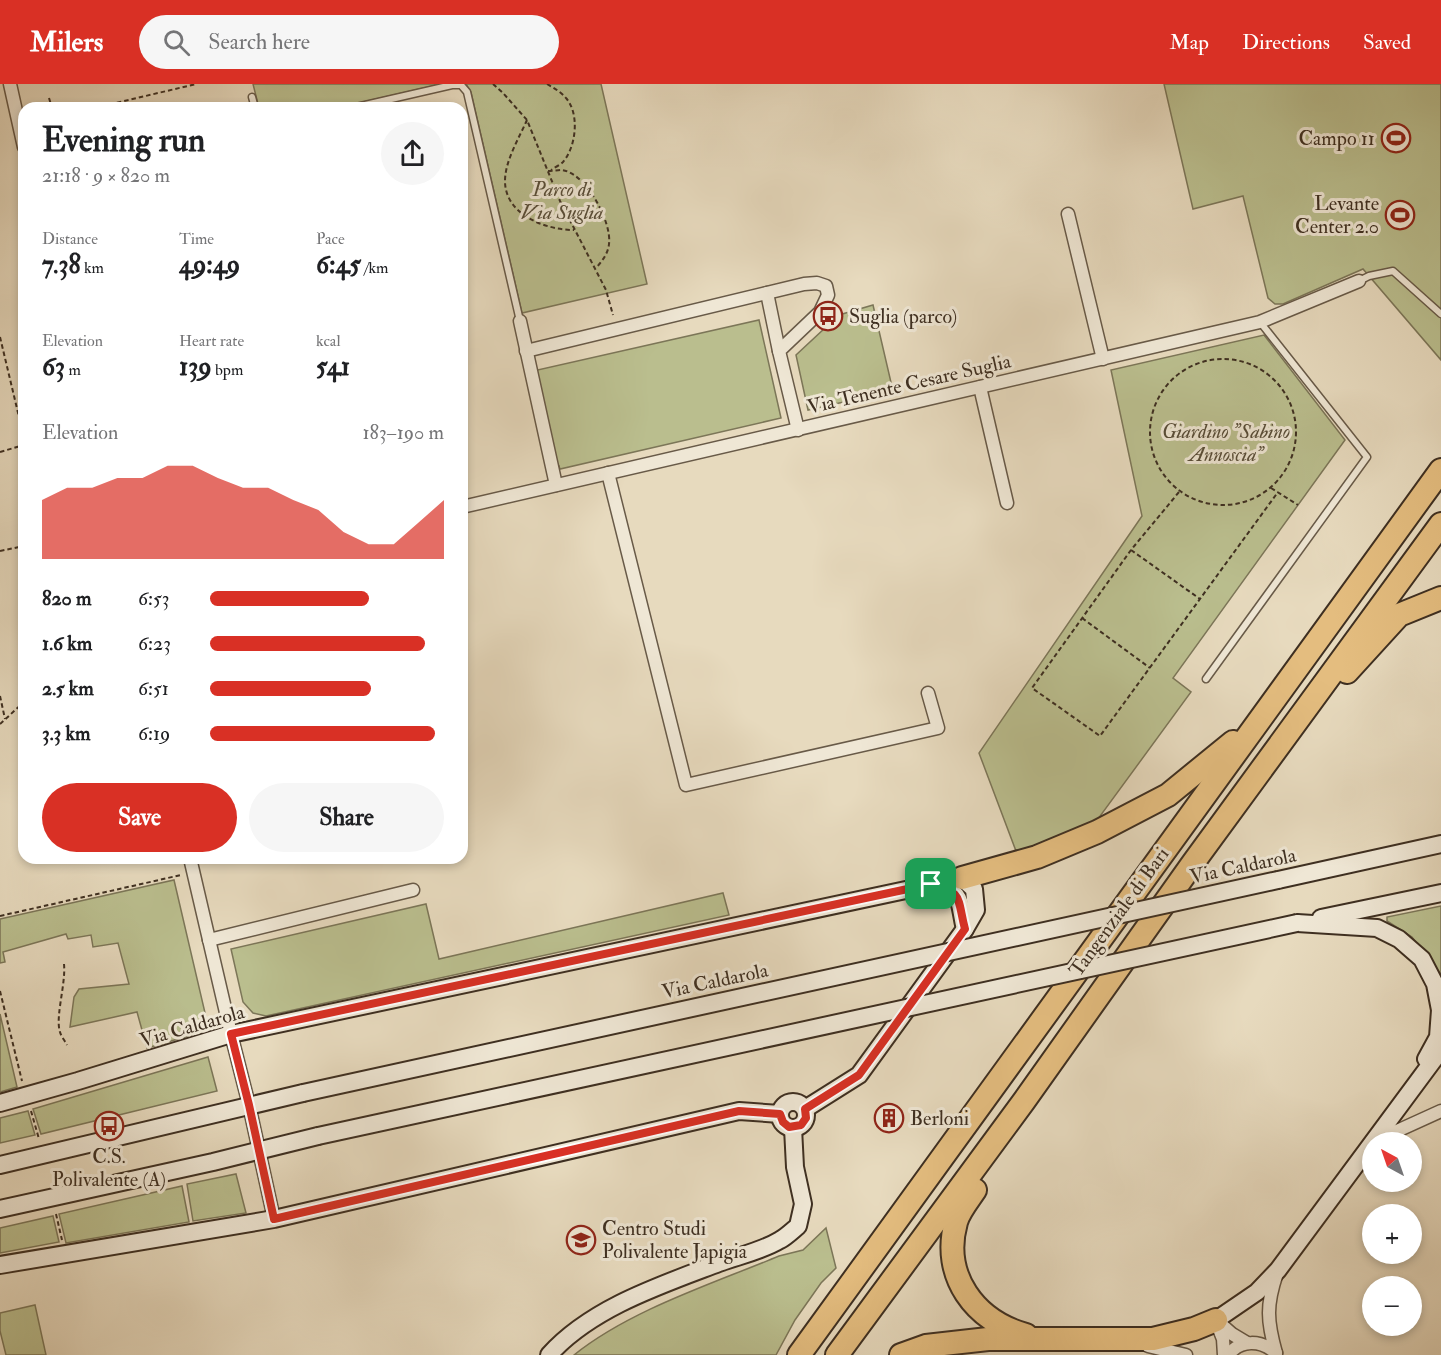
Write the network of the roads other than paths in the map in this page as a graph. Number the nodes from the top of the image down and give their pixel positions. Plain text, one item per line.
1 (10, 84) edge
2 (252, 97) dead end
3 (13, 99) junction
4 (0, 100) edge
5 (253, 102) edge
6 (378, 102) edge
7 (18, 121) edge
8 (1068, 214) dead end
9 (1359, 281) joint
10 (767, 293) junction
11 (1441, 314) edge
12 (520, 321) joint
13 (1260, 322) junction
14 (526, 351) junction
15 (779, 351) junction
16 (1103, 359) junction
17 (980, 387) junction
18 (798, 430) junction
19 (1441, 470) edge
20 (608, 473) junction
21 (556, 485) junction
22 (1007, 503) dead end
23 (468, 506) edge
24 (1441, 524) edge
25 (1441, 598) edge
26 (1206, 680) dead end
27 (928, 693) dead end
28 (1257, 722) junction
29 (1290, 731) junction
30 (1441, 844) edge
31 (191, 864) edge
32 (962, 878) junction
33 (931, 884) junction
34 (413, 890) dead end
35 (1441, 893) edge
36 (1297, 923) junction
37 (965, 929) junction
38 (209, 940) junction
39 (231, 1034) junction
40 (1441, 1050) edge
41 (1404, 1098) junction
42 (1024, 1101) junction
43 (0, 1102) edge
44 (249, 1105) junction
45 (805, 1109) junction
46 (1441, 1111) edge
47 (780, 1114) junction
48 (793, 1128) junction
49 (1379, 1132) edge
50 (1395, 1132) edge
51 (258, 1151) junction
52 (1362, 1155) edge
53 (0, 1165) edge
54 (0, 1209) edge
55 (274, 1219) junction
56 (0, 1265) edge
57 (1278, 1270) junction
58 (1216, 1320) junction
59 (1042, 1339) junction
60 (1123, 1340) junction
61 (1247, 1343) junction
62 (1277, 1354) edge
63 (549, 1355) edge
64 (799, 1355) edge
65 (837, 1355) edge
66 (901, 1355) edge
67 (1186, 1355) edge
68 (1226, 1355) edge

1 - 3 street
2 - 5 lane
3 - 4 street
3 - 7 street
6 - 12 lane
8 - 16 street
9 - 11 lane
9 - 13 street, Via Tenente Cesare Suglia
10 - 14 street
10 - 15 street
10 - 15 street
12 - 14 street
13 - 16 street, Via Tenente Cesare Suglia
13 - 26 lane
14 - 21 street
15 - 18 street
16 - 17 street, Via Tenente Cesare Suglia
17 - 18 street, Via Tenente Cesare Suglia
17 - 22 street
18 - 20 street, Via Tenente Cesare Suglia
19 - 28 highway, Tangenziale di Bari
20 - 21 street, Via Tenente Cesare Suglia
20 - 27 street
21 - 23 street, Via Tenente Cesare Suglia
24 - 29 highway, Tangenziale di Bari
25 - 29 highway
28 - 32 highway
28 - 64 highway, Tangenziale di Bari
29 - 42 highway, Tangenziale di Bari
30 - 44 street, Via Caldarola, bridge
31 - 38 street
32 - 33 street, Via Caldarola
32 - 37 street
33 - 37 street
33 - 39 street, Via Caldarola
34 - 38 street
35 - 36 street
36 - 41 street
36 - 51 street, bridge
37 - 45 street
38 - 39 street
39 - 43 street, Via Caldarola
39 - 44 street
40 - 41 street
41 - 49 street
42 - 59 highway
42 - 65 highway, Tangenziale di Bari
44 - 51 street
44 - 53 street, Via Caldarola
45 - 47 street
45 - 48 street
46 - 50 street
47 - 48 street
47 - 55 street
48 - 63 street
51 - 54 street
51 - 55 street
52 - 57 street
55 - 56 street
57 - 58 street
57 - 62 street
58 - 60 highway
58 - 61 street
58 - 68 street
59 - 60 highway
59 - 66 highway
60 - 67 street
61 - 62 street
61 - 68 street

